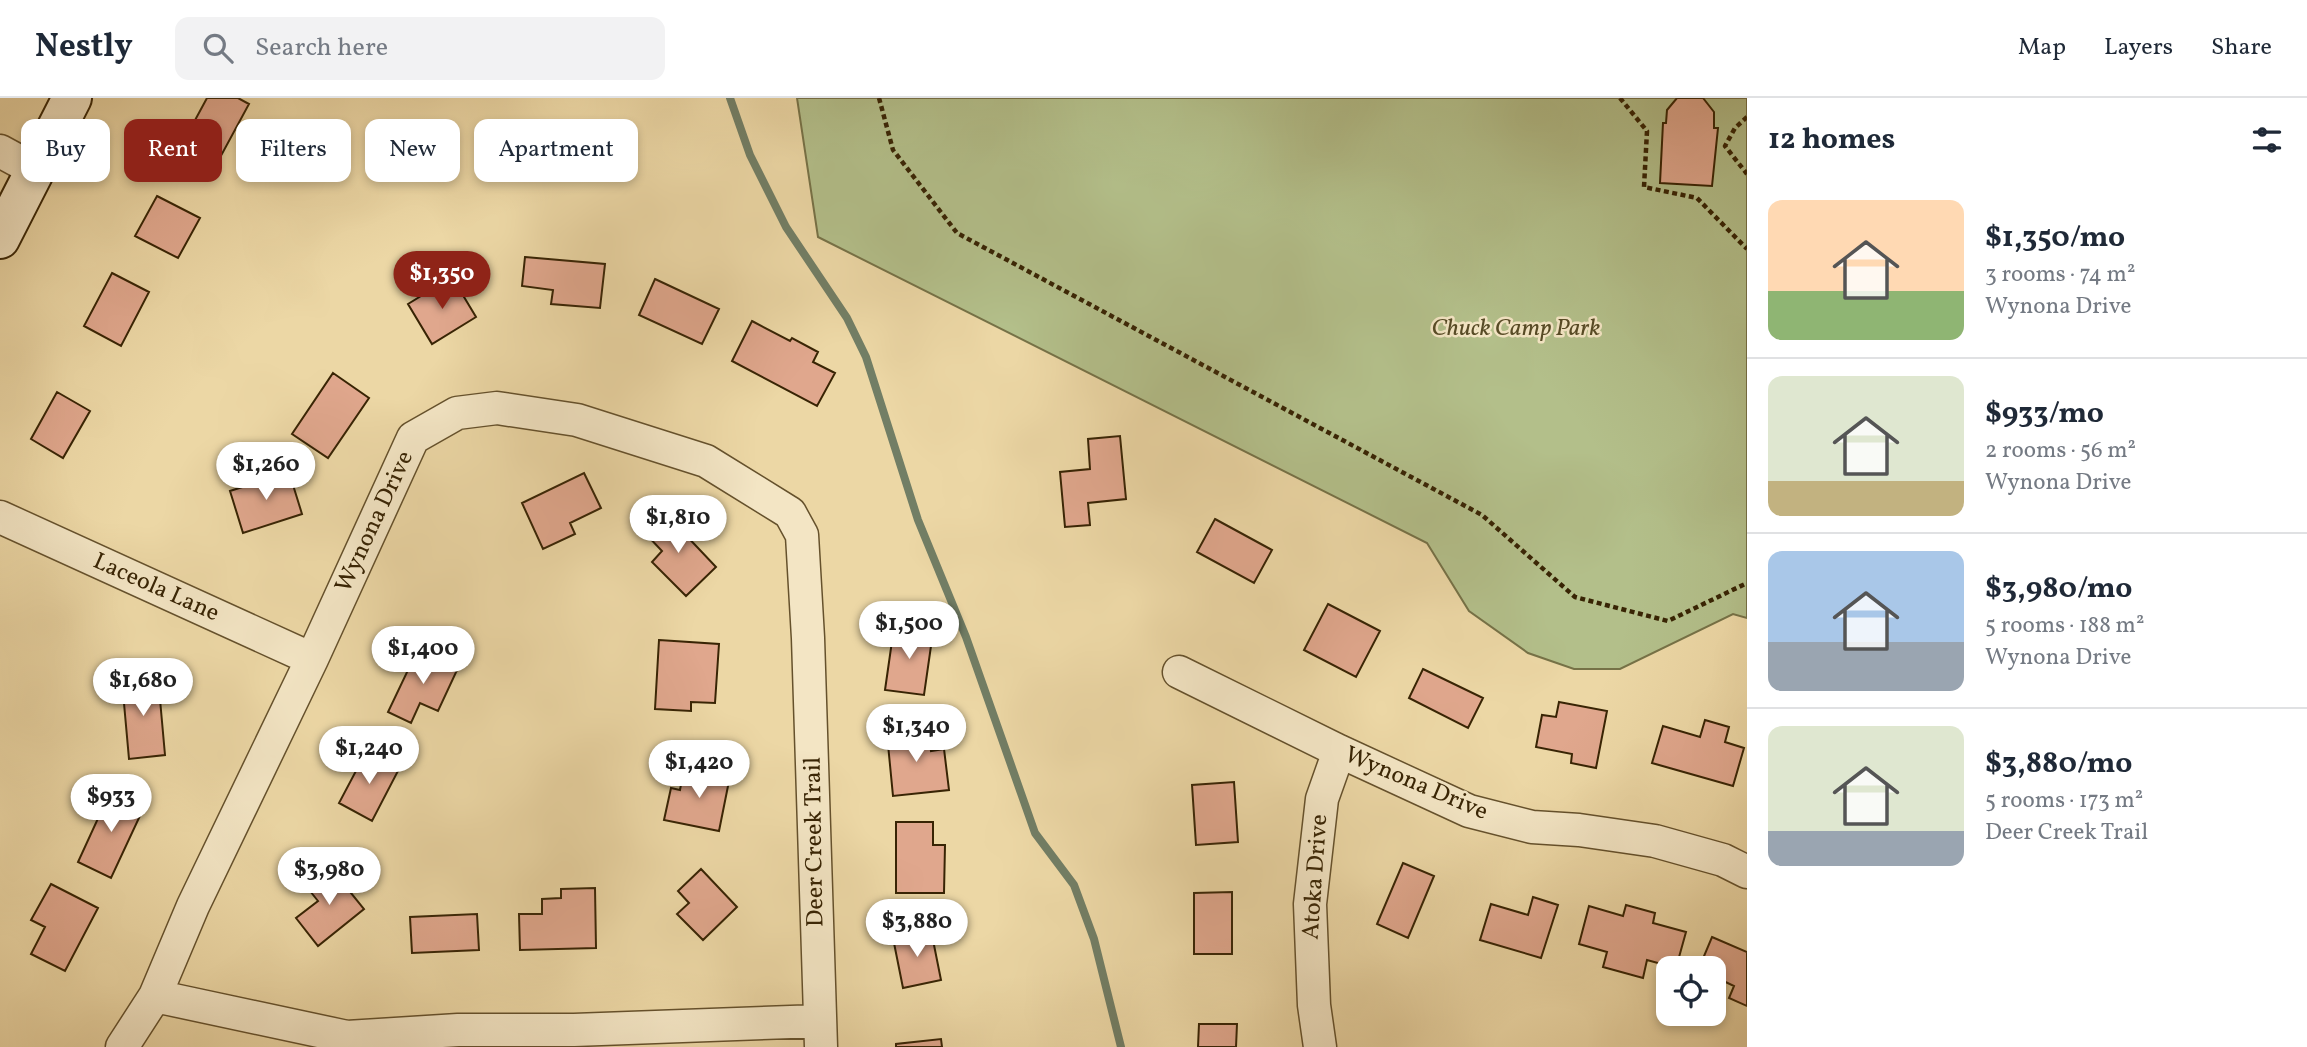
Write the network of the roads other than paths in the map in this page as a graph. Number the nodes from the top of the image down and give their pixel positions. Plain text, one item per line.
1 (72, 98) edge
2 (61, 119) edge
3 (0, 151) edge
4 (21, 162) edge
5 (29, 182) edge
6 (0, 239) edge
7 (0, 517) edge
8 (808, 638) joint
9 (312, 659) junction
10 (1179, 671) dead end
11 (1339, 751) junction
12 (1747, 872) edge
13 (155, 996) junction
14 (820, 1034) edge
15 (122, 1047) edge
16 (1320, 1047) edge

1 - 2 street
3 - 4 street
5 - 6 street
7 - 9 street, Laceola Lane
8 - 9 street, Wynona Drive
8 - 14 street, Deer Creek Trail
9 - 13 street, Wynona Drive
10 - 11 street, Wynona Drive
11 - 12 street, Wynona Drive
11 - 16 street, Atoka Drive
13 - 14 street
13 - 15 street, Wynona Drive

